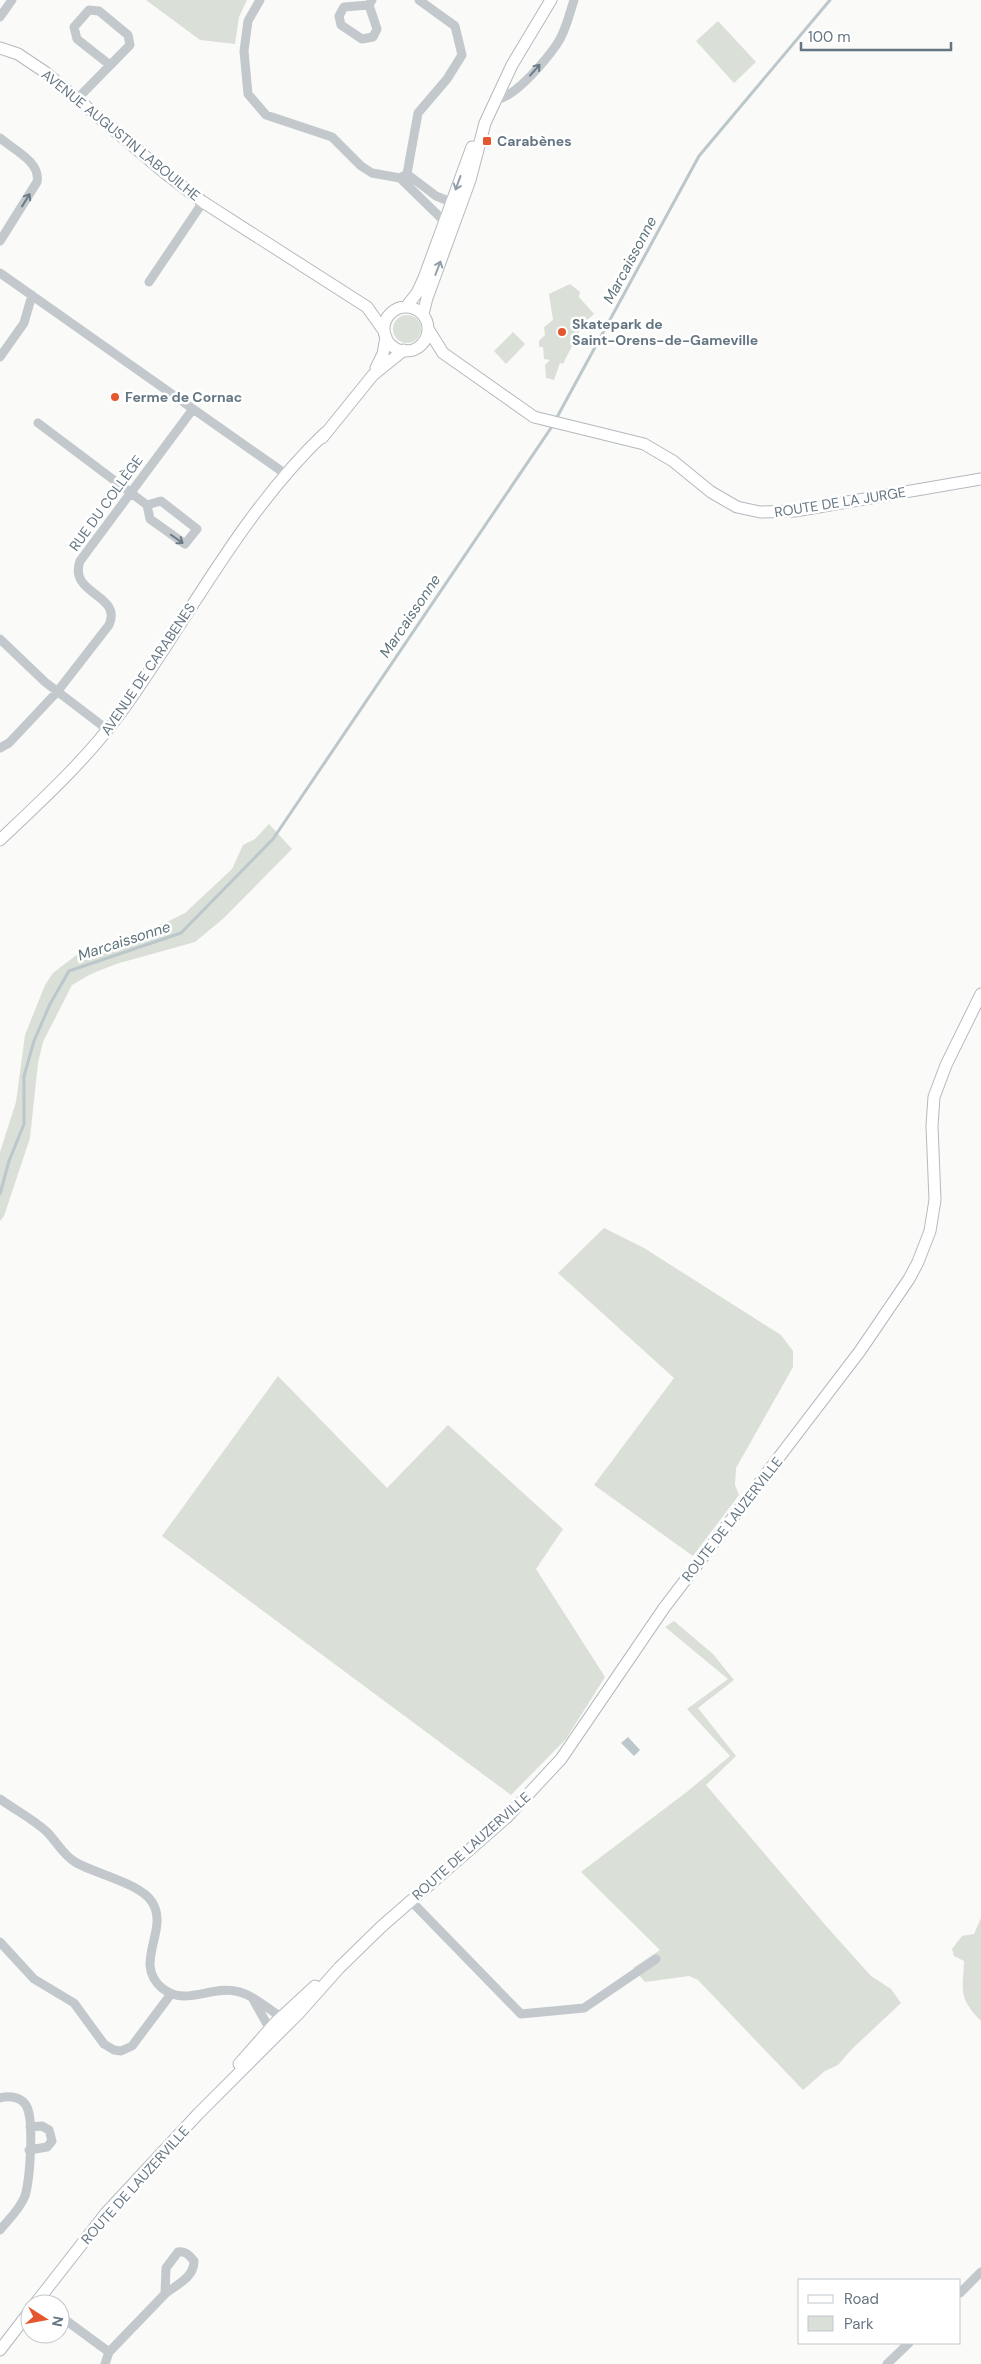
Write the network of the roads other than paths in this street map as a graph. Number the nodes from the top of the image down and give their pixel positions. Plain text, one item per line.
1 (260, 0) edge
2 (419, 0) edge
3 (551, 0) edge
4 (574, 0) edge
5 (12, 1) edge
6 (370, 2) edge
7 (0, 17) edge
8 (0, 48) edge
9 (110, 65) junction
10 (497, 96) junction
11 (77, 99) junction
12 (485, 123) junction
13 (0, 138) edge
14 (404, 176) junction
15 (203, 202) junction
16 (452, 202) junction
17 (458, 212) junction
18 (445, 222) junction
19 (0, 241) edge
20 (0, 273) edge
21 (149, 282) dead end
22 (32, 295) junction
23 (367, 307) junction
24 (400, 308) junction
25 (423, 314) junction
26 (428, 329) junction
27 (385, 334) junction
28 (410, 349) junction
29 (443, 353) junction
30 (0, 357) edge
31 (373, 375) junction
32 (193, 409) junction
33 (38, 423) dead end
34 (325, 433) junction
35 (287, 475) junction
36 (981, 479) edge
37 (130, 492) junction
38 (147, 504) junction
39 (226, 555) junction
40 (0, 639) edge
41 (57, 692) junction
42 (108, 730) junction
43 (0, 748) edge
44 (0, 840) edge
45 (981, 994) edge
46 (0, 1799) edge
47 (411, 1900) junction
48 (0, 1942) edge
49 (656, 1959) dead end
50 (171, 1994) junction
51 (253, 1999) junction
52 (277, 2025) junction
53 (0, 2098) edge
54 (30, 2127) junction
55 (29, 2150) junction
56 (0, 2230) edge
57 (981, 2272) edge
58 (961, 2293) edge
59 (46, 2294) edge
60 (165, 2294) junction
61 (20, 2323) edge
62 (70, 2323) edge
63 (908, 2344) edge
64 (0, 2350) edge
65 (109, 2352) junction
66 (105, 2364) edge
67 (887, 2364) edge

1 - 14 street
2 - 14 street
3 - 10 street
10 -> 4 street
5 - 7 street
6 - 6 street
8 - 11 street, AVENUE AUGUSTIN LABOUILHE
9 - 9 street
9 - 11 street
10 - 12 street
11 - 15 street, AVENUE AUGUSTIN LABOUILHE
12 -> 16 street
12 - 17 street
19 -> 13 street
14 - 16 street
14 - 18 street
15 - 21 street
15 - 23 street, AVENUE AUGUSTIN LABOUILHE
16 - 17 street
16 - 18 street
25 -> 17 street
18 - 24 street
20 - 22 street
22 - 30 street
22 - 32 street
23 - 24 street, AVENUE AUGUSTIN LABOUILHE
23 - 27 street, AVENUE AUGUSTIN LABOUILHE
24 - 25 street
24 - 27 street
25 - 26 street
26 - 28 street
26 - 29 street, ROUTE DE LA JURGE
27 - 28 street
27 - 31 street, AVENUE DE CARABENES
28 - 29 street, ROUTE DE LA JURGE
28 - 31 street, AVENUE DE CARABENES
29 - 36 street, ROUTE DE LA JURGE
31 - 34 street, AVENUE DE CARABENES
32 - 35 street
32 - 37 street, RUE DU COLLÈGE
33 - 37 street
34 - 35 street, AVENUE DE CARABENES
34 - 39 street, AVENUE DE CARABENES
35 - 39 street, AVENUE DE CARABENES
37 - 38 street
37 - 41 street, RUE DU COLLÈGE
38 -> 38 street
39 - 42 street, AVENUE DE CARABENES
40 - 41 street
41 - 42 street
41 - 43 street, RUE DU COLLÈGE
42 - 44 street, AVENUE DE CARABENES
45 - 47 street, ROUTE DE LAUZERVILLE
46 - 50 street
47 - 49 street
47 - 52 street, ROUTE DE LAUZERVILLE
48 - 50 street
50 - 51 street
51 - 52 street
51 - 52 street
52 - 59 street, ROUTE DE LAUZERVILLE
53 - 54 street
54 - 55 street
54 - 55 street
55 - 56 street
57 - 58 street
60 - 60 street
60 - 65 street
61 - 64 street
62 - 65 street
63 - 67 street
65 - 66 street

